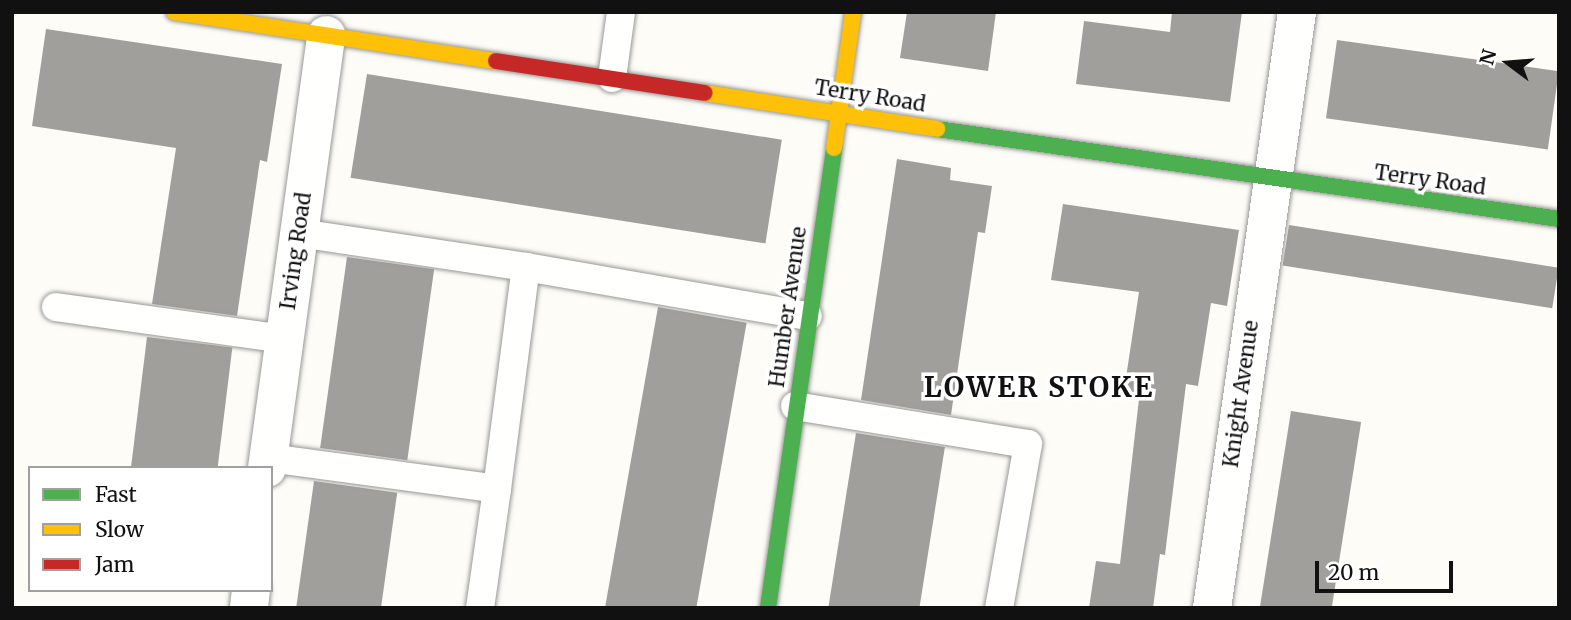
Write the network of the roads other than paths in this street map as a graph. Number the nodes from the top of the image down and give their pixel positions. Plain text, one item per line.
1 (174, 12) edge
2 (621, 12) edge
3 (853, 12) edge
4 (1297, 12) edge
5 (326, 34) junction
6 (612, 78) junction
7 (838, 112) junction
8 (1271, 180) junction
9 (1559, 219) edge
10 (299, 233) junction
11 (526, 267) junction
12 (56, 307) dead end
13 (808, 316) junction
14 (284, 340) junction
15 (795, 406) junction
16 (268, 463) edge
17 (498, 489) junction
18 (480, 608) edge
19 (768, 608) edge
20 (999, 608) edge
21 (1212, 608) edge

1 - 5 street, Terry Road
2 - 6 lane
3 - 7 street, Humber Avenue
4 - 8 street, Knight Avenue
5 - 6 street, Terry Road
5 - 10 street, Irving Road
6 - 7 street, Terry Road
7 - 8 street, Terry Road
7 - 13 street, Humber Avenue
8 - 9 street, Terry Road
8 - 21 street, Knight Avenue
10 - 11 lane
10 - 14 street, Irving Road
11 - 13 lane
11 - 17 lane
12 - 14 lane
13 - 15 street, Humber Avenue
14 - 16 street, Irving Road
15 - 19 street, Humber Avenue
15 - 20 lane
16 - 17 lane
17 - 18 lane

